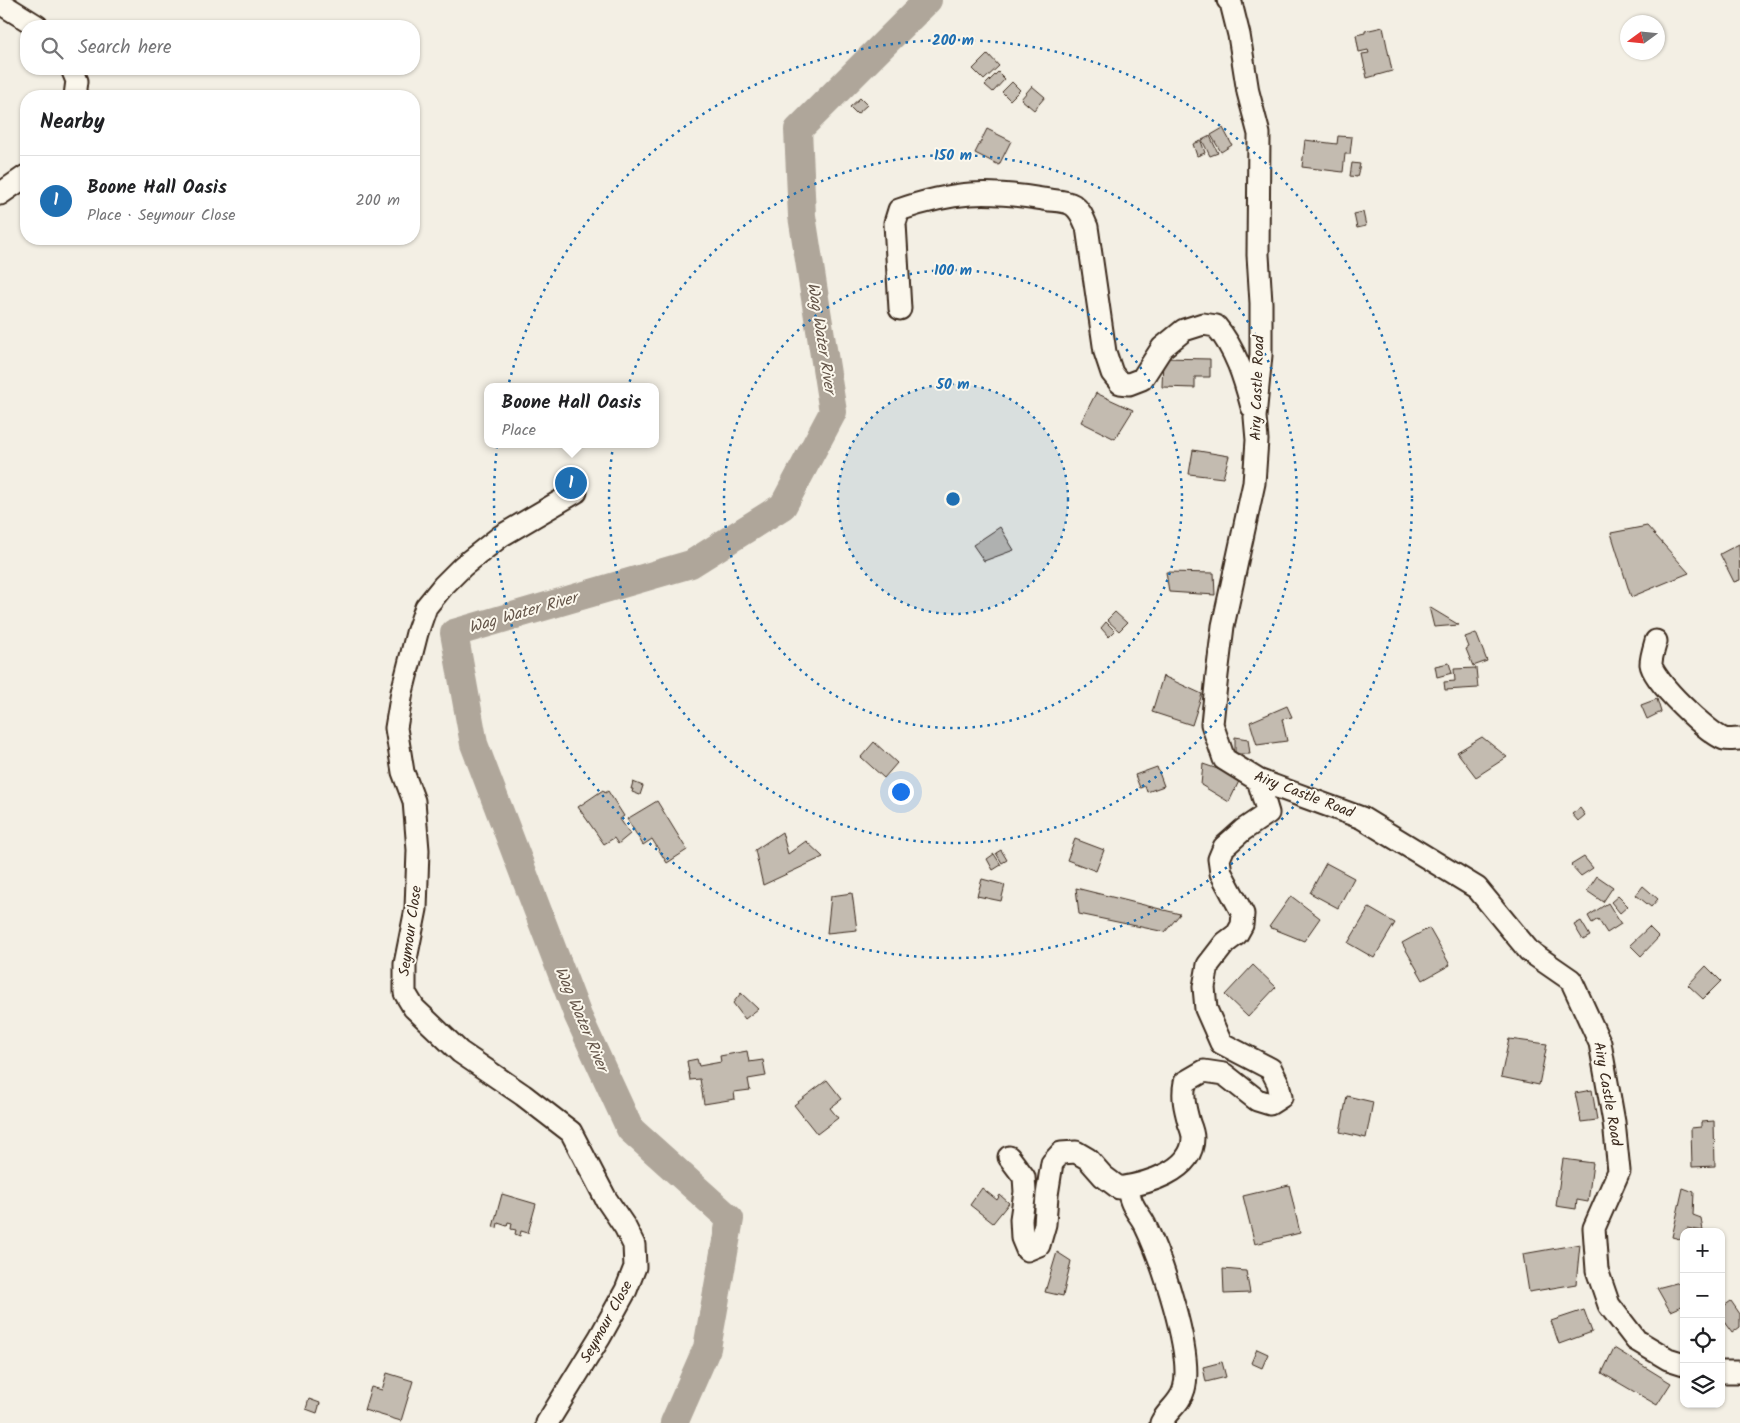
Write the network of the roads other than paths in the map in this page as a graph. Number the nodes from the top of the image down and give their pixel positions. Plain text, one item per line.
1 (1228, 0) edge
2 (0, 3) edge
3 (27, 20) edge
4 (74, 75) edge
5 (76, 90) edge
6 (20, 180) edge
7 (0, 194) edge
8 (900, 309) dead end
9 (1255, 417) junction
10 (576, 492) dead end
11 (1656, 641) dead end
12 (1740, 739) edge
13 (1258, 780) junction
14 (1008, 1157) dead end
15 (1127, 1187) junction
16 (1681, 1363) edge
17 (1725, 1372) edge
18 (1740, 1372) edge
19 (548, 1423) edge
20 (1161, 1423) edge

1 - 9 street, Airy Castle Road
2 - 3 street
4 - 5 street
6 - 7 street
8 - 9 street
9 - 13 street, Airy Castle Road
10 - 19 street, Seymour Close
11 - 12 street
13 - 15 street
13 - 16 street, Airy Castle Road
14 - 15 street
15 - 20 street
17 - 18 street

